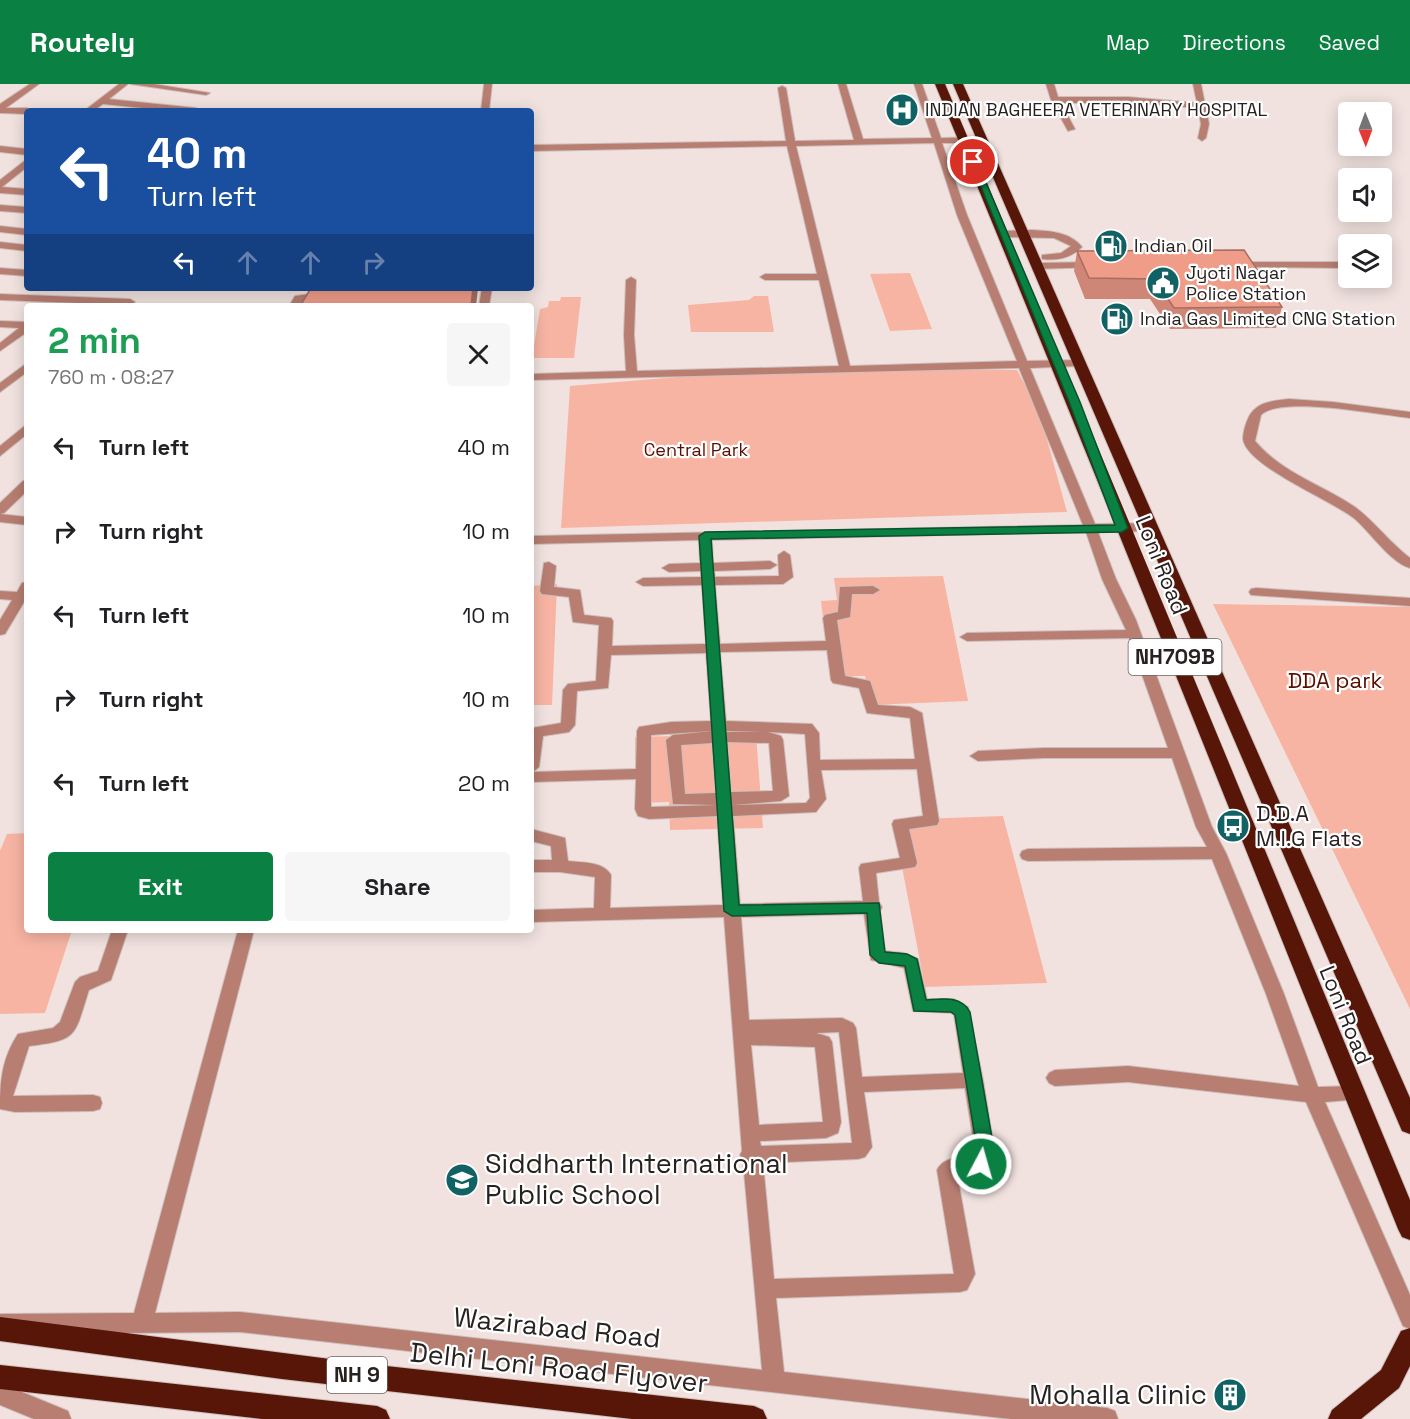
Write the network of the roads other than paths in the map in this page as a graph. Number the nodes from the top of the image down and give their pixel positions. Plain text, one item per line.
1 (35, 84) edge
2 (124, 84) edge
3 (134, 84) edge
4 (488, 84) edge
5 (842, 84) edge
6 (918, 84) edge
7 (940, 84) edge
8 (958, 84) edge
9 (1050, 84) edge
10 (1197, 84) edge
11 (782, 88) dead end
12 (206, 93) dead end
13 (1055, 100) junction
14 (100, 101) junction
15 (1204, 106) junction
16 (92, 108) edge
17 (167, 108) edge
18 (484, 108) edge
19 (0, 109) edge
20 (24, 111) edge
21 (1071, 129) dead end
22 (1202, 138) dead end
23 (964, 140) junction
24 (982, 140) junction
25 (937, 141) junction
26 (859, 142) junction
27 (791, 143) junction
28 (534, 148) edge
29 (0, 149) edge
30 (24, 152) edge
31 (24, 165) edge
32 (0, 168) edge
33 (19, 169) junction
34 (0, 185) edge
35 (0, 190) edge
36 (24, 192) edge
37 (0, 208) edge
38 (24, 210) edge
39 (0, 229) edge
40 (24, 232) edge
41 (1003, 234) junction
42 (1023, 234) junction
43 (0, 245) edge
44 (24, 248) edge
45 (1035, 262) junction
46 (1109, 265) edge
47 (1229, 265) edge
48 (1338, 265) edge
49 (0, 271) edge
50 (24, 273) edge
51 (765, 277) dead end
52 (823, 277) junction
53 (631, 280) dead end
54 (334, 295) edge
55 (0, 297) edge
56 (111, 303) edge
57 (296, 303) edge
58 (0, 324) edge
59 (24, 326) edge
60 (24, 328) edge
61 (0, 348) edge
62 (1080, 363) junction
63 (1023, 364) junction
64 (1058, 364) junction
65 (24, 368) edge
66 (845, 368) junction
67 (632, 374) junction
68 (534, 376) edge
69 (3, 384) edge
70 (24, 384) edge
71 (1410, 415) edge
72 (24, 431) edge
73 (0, 452) edge
74 (24, 487) edge
75 (0, 510) edge
76 (0, 518) edge
77 (24, 521) edge
78 (1151, 527) junction
79 (1122, 528) junction
80 (1091, 529) junction
81 (705, 536) junction
82 (534, 540) edge
83 (784, 555) dead end
84 (1410, 564) edge
85 (770, 565) dead end
86 (549, 566) dead end
87 (669, 568) dead end
88 (708, 573) junction
89 (643, 582) dead end
90 (873, 590) dead end
91 (24, 591) edge
92 (1256, 592) dead end
93 (0, 596) edge
94 (1410, 602) edge
95 (0, 631) edge
96 (1133, 634) junction
97 (967, 636) dead end
98 (834, 645) junction
99 (715, 649) junction
100 (606, 651) junction
101 (720, 731) junction
102 (534, 739) edge
103 (1175, 753) junction
104 (978, 756) dead end
105 (924, 764) junction
106 (813, 765) junction
107 (641, 774) junction
108 (534, 777) edge
109 (725, 806) junction
110 (534, 836) edge
111 (1218, 854) junction
112 (1028, 855) dead end
113 (534, 866) edge
114 (560, 866) junction
115 (874, 907) junction
116 (732, 911) junction
117 (602, 914) junction
118 (534, 916) edge
119 (119, 933) edge
120 (245, 933) edge
121 (741, 1033) junction
122 (1055, 1078) dead end
123 (974, 1080) junction
124 (855, 1085) junction
125 (1354, 1094) junction
126 (1312, 1095) junction
127 (93, 1103) dead end
128 (1410, 1124) edge
129 (749, 1133) junction
130 (750, 1155) junction
131 (1410, 1229) edge
132 (765, 1289) junction
133 (1410, 1319) edge
134 (142, 1323) junction
135 (0, 1326) edge
136 (1410, 1340) edge
137 (0, 1377) edge
138 (774, 1381) junction
139 (0, 1394) edge
140 (60, 1419) edge
141 (377, 1419) edge
142 (754, 1419) edge
143 (1107, 1419) edge
144 (1341, 1419) edge

1 - 19 street
2 - 14 street
3 - 12 street
4 - 18 street
5 - 26 street
6 - 25 street
7 - 23 highway, Loni Road / NH709B
8 - 24 highway, Loni Road / NH709B
9 - 13 street
10 - 15 street
11 - 27 street
13 - 15 street
13 - 21 street
14 - 16 street
14 - 17 street
15 - 22 street
19 - 20 street
23 - 24 street
23 - 25 street
23 - 41 highway, Loni Road / NH709B
24 - 42 highway, Loni Road / NH709B
25 - 26 street
25 - 63 street
26 - 27 street
27 - 28 street
27 - 52 street
29 - 30 street
31 - 33 street
32 - 33 street
33 - 34 street
35 - 36 street
37 - 38 street
39 - 40 street
41 - 42 street
41 - 64 highway, Loni Road / NH709B
42 - 45 highway, Loni Road / NH709B
42 - 45 street
43 - 44 street
45 - 46 street
45 - 62 highway, Loni Road / NH709B
47 - 48 street
49 - 50 street
51 - 52 street
52 - 66 street
53 - 67 street
54 - 57 street
55 - 56 street
58 - 59 street
60 - 61 street
62 - 64 street
62 - 78 highway, Loni Road / NH709B
63 - 64 street
63 - 66 street
63 - 80 street
64 - 79 highway, Loni Road / NH709B
65 - 69 street
66 - 67 street
67 - 68 street
69 - 70 street
71 - 84 street
72 - 73 street
74 - 75 street
76 - 77 street
78 - 79 street
78 - 128 highway, Loni Road / NH709B
79 - 80 street
79 - 125 highway, Loni Road / NH709B
80 - 81 street
80 - 96 street
81 - 82 street
81 - 88 street
83 - 88 street
85 - 88 street
86 - 100 street
87 - 88 street
88 - 89 street
88 - 99 street
90 - 98 street
91 - 93 street
91 - 95 street
92 - 94 street
96 - 97 street
96 - 103 street
98 - 99 street
98 - 105 street
99 - 100 street
99 - 101 street
100 - 102 street
101 - 106 street
101 - 107 street
101 - 109 street
101 - 109 street
101 - 109 street
103 - 104 street
103 - 111 street
105 - 106 street
105 - 115 street
106 - 109 street
107 - 108 street
107 - 109 street
109 - 116 street
110 - 114 street
111 - 112 street
111 - 126 street
113 - 114 street
114 - 117 street
115 - 116 street
115 - 123 street
116 - 117 street
116 - 121 street
117 - 118 street
119 - 127 street
120 - 134 street
121 - 124 street
121 - 129 street
121 - 129 street
122 - 126 street
123 - 124 street
123 - 132 street
124 - 130 street
125 - 126 street
125 - 131 highway, Loni Road / NH709B
126 - 133 street
129 - 130 street
130 - 132 street
132 - 138 street
134 - 135 street, Wazirabad Road
134 - 138 street, Wazirabad Road
135 - 142 highway, Delhi Loni Road Flyover / NH 9
136 - 144 highway
137 - 141 highway, NH 9
138 - 143 street, Wazirabad Road
139 - 140 street

